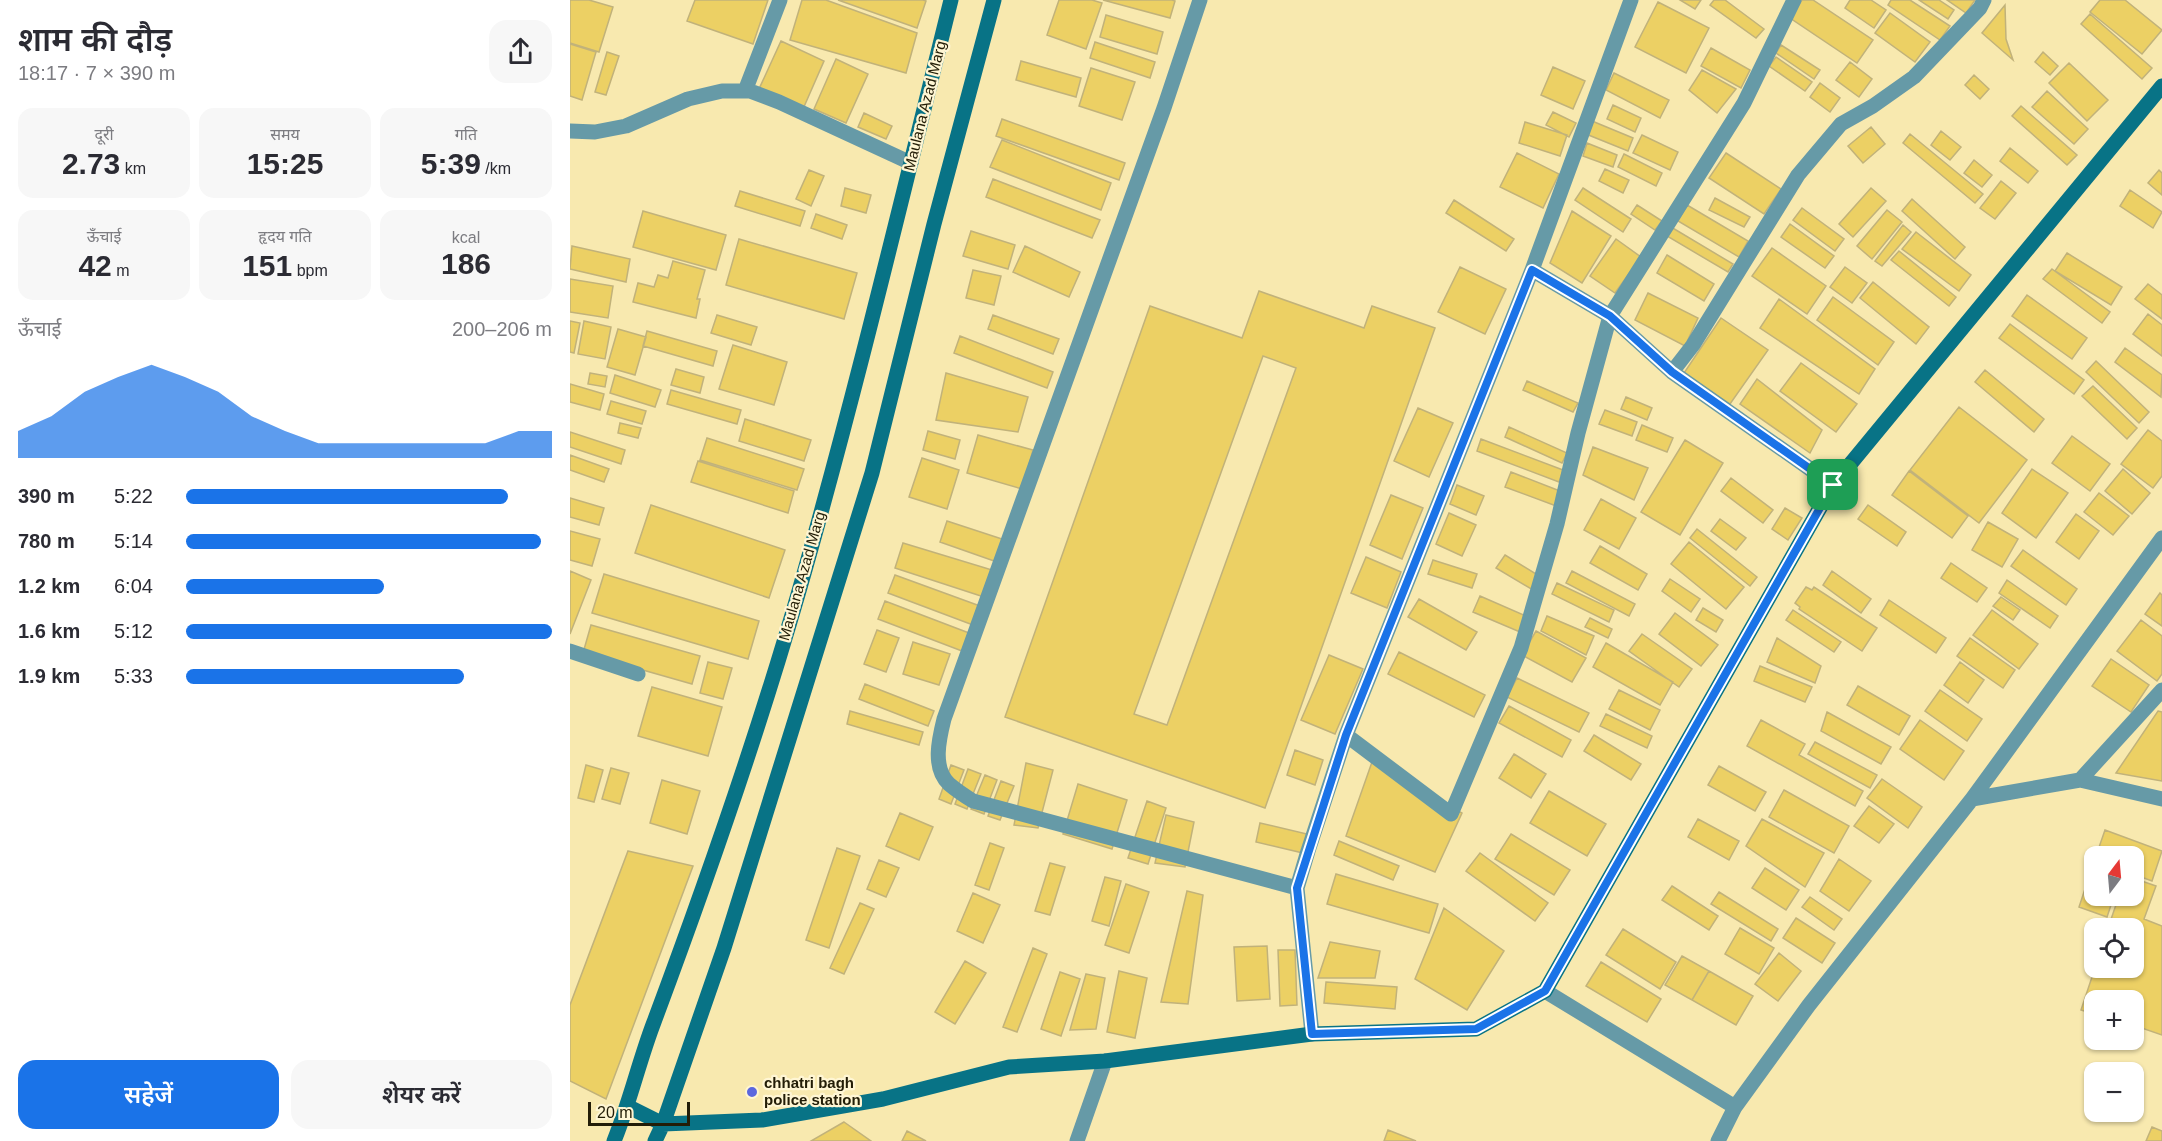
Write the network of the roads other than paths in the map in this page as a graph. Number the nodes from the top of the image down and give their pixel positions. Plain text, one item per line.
1 (780, 0) edge
2 (951, 0) edge
3 (994, 0) edge
4 (1200, 0) edge
5 (1631, 0) edge
6 (1794, 0) edge
7 (1984, 0) edge
8 (2162, 86) edge
9 (745, 91) junction
10 (570, 131) edge
11 (911, 163) junction
12 (1532, 270) junction
13 (1610, 316) junction
14 (1672, 372) junction
15 (1833, 485) junction
16 (2162, 538) edge
17 (570, 651) edge
18 (638, 674) dead end
19 (2162, 690) edge
20 (1346, 735) junction
21 (2080, 780) junction
22 (1972, 799) junction
23 (2162, 799) edge
24 (1297, 888) junction
25 (1545, 991) junction
26 (1312, 1034) junction
27 (1105, 1061) junction
28 (627, 1106) junction
29 (1735, 1107) junction
30 (663, 1124) junction
31 (614, 1141) edge
32 (656, 1141) edge
33 (1077, 1141) edge
34 (1718, 1141) edge

1 - 9 street
2 - 11 main road, Maulana Azad Marg
3 - 30 main road
4 - 24 street
5 - 12 street
6 - 13 street
7 - 14 street
8 - 15 main road
9 - 10 street
9 - 11 street
11 - 28 main road, Maulana Azad Marg
12 - 13 street
12 - 20 street
13 - 14 street
13 - 20 street
14 - 15 street
15 - 25 main road
16 - 22 street
17 - 18 street
19 - 21 street
20 - 24 street
21 - 22 street
21 - 23 street
22 - 29 street
24 - 26 street
25 - 26 main road
25 - 29 street
26 - 27 main road
27 - 30 main road
27 - 33 street
28 - 30 main road
28 - 31 main road, Maulana Azad Marg
29 - 34 street
30 - 32 main road

